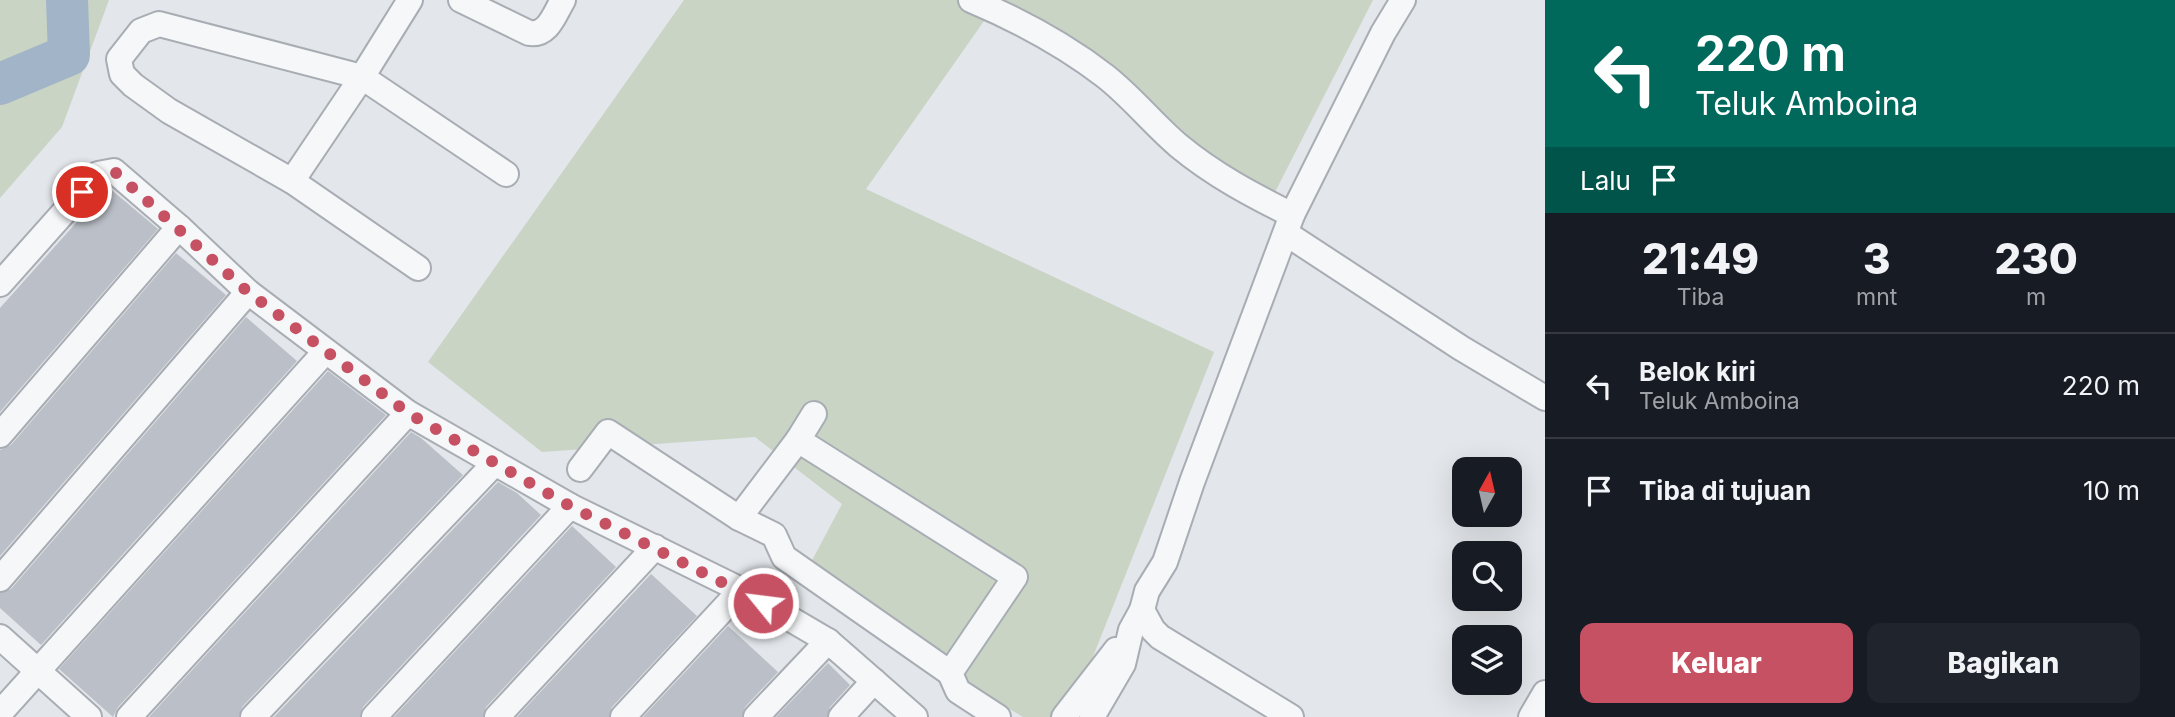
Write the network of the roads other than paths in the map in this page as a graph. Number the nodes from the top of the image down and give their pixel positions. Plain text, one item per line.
1 (410, 0) edge
2 (461, 0) edge
3 (563, 0) edge
4 (971, 0) edge
5 (1403, 0) edge
6 (362, 77) junction
7 (506, 174) dead end
8 (292, 181) junction
9 (1289, 225) junction
10 (179, 227) junction
11 (418, 268) dead end
12 (0, 284) edge
13 (248, 292) junction
14 (325, 352) junction
15 (1545, 398) edge
16 (408, 413) junction
17 (814, 414) dead end
18 (0, 435) edge
19 (797, 440) junction
20 (495, 463) junction
21 (580, 469) dead end
22 (570, 506) junction
23 (739, 518) junction
24 (655, 548) junction
25 (0, 579) edge
26 (741, 590) junction
27 (1136, 620) junction
28 (0, 637) edge
29 (828, 641) junction
30 (39, 671) junction
31 (950, 673) junction
32 (874, 681) junction
33 (1545, 693) edge
34 (0, 713) edge
35 (89, 717) edge
36 (129, 717) edge
37 (253, 717) edge
38 (374, 717) edge
39 (497, 717) edge
40 (623, 717) edge
41 (756, 717) edge
42 (841, 717) edge
43 (915, 717) edge
44 (998, 717) edge
45 (1064, 717) edge
46 (1092, 717) edge
47 (1290, 717) edge
48 (1531, 717) edge

1 - 6 street
2 - 3 street
4 - 9 street
5 - 9 street
6 - 7 street
6 - 8 street
6 - 8 street
8 - 11 street
9 - 15 street
9 - 27 street
10 - 12 street
10 - 13 street
10 - 18 street
13 - 14 street
13 - 25 street
14 - 16 street
14 - 30 street
16 - 20 street
16 - 36 street
17 - 19 street
19 - 23 street
19 - 31 street
20 - 22 street
20 - 37 street
21 - 23 street
22 - 24 street
22 - 38 street
23 - 31 street
24 - 26 street
24 - 39 street
26 - 29 street
26 - 40 street
27 - 45 street
27 - 46 street
27 - 47 street
28 - 30 street
29 - 32 street
29 - 41 street
30 - 34 street
30 - 35 street
31 - 44 street
32 - 42 street
32 - 43 street
33 - 48 street

